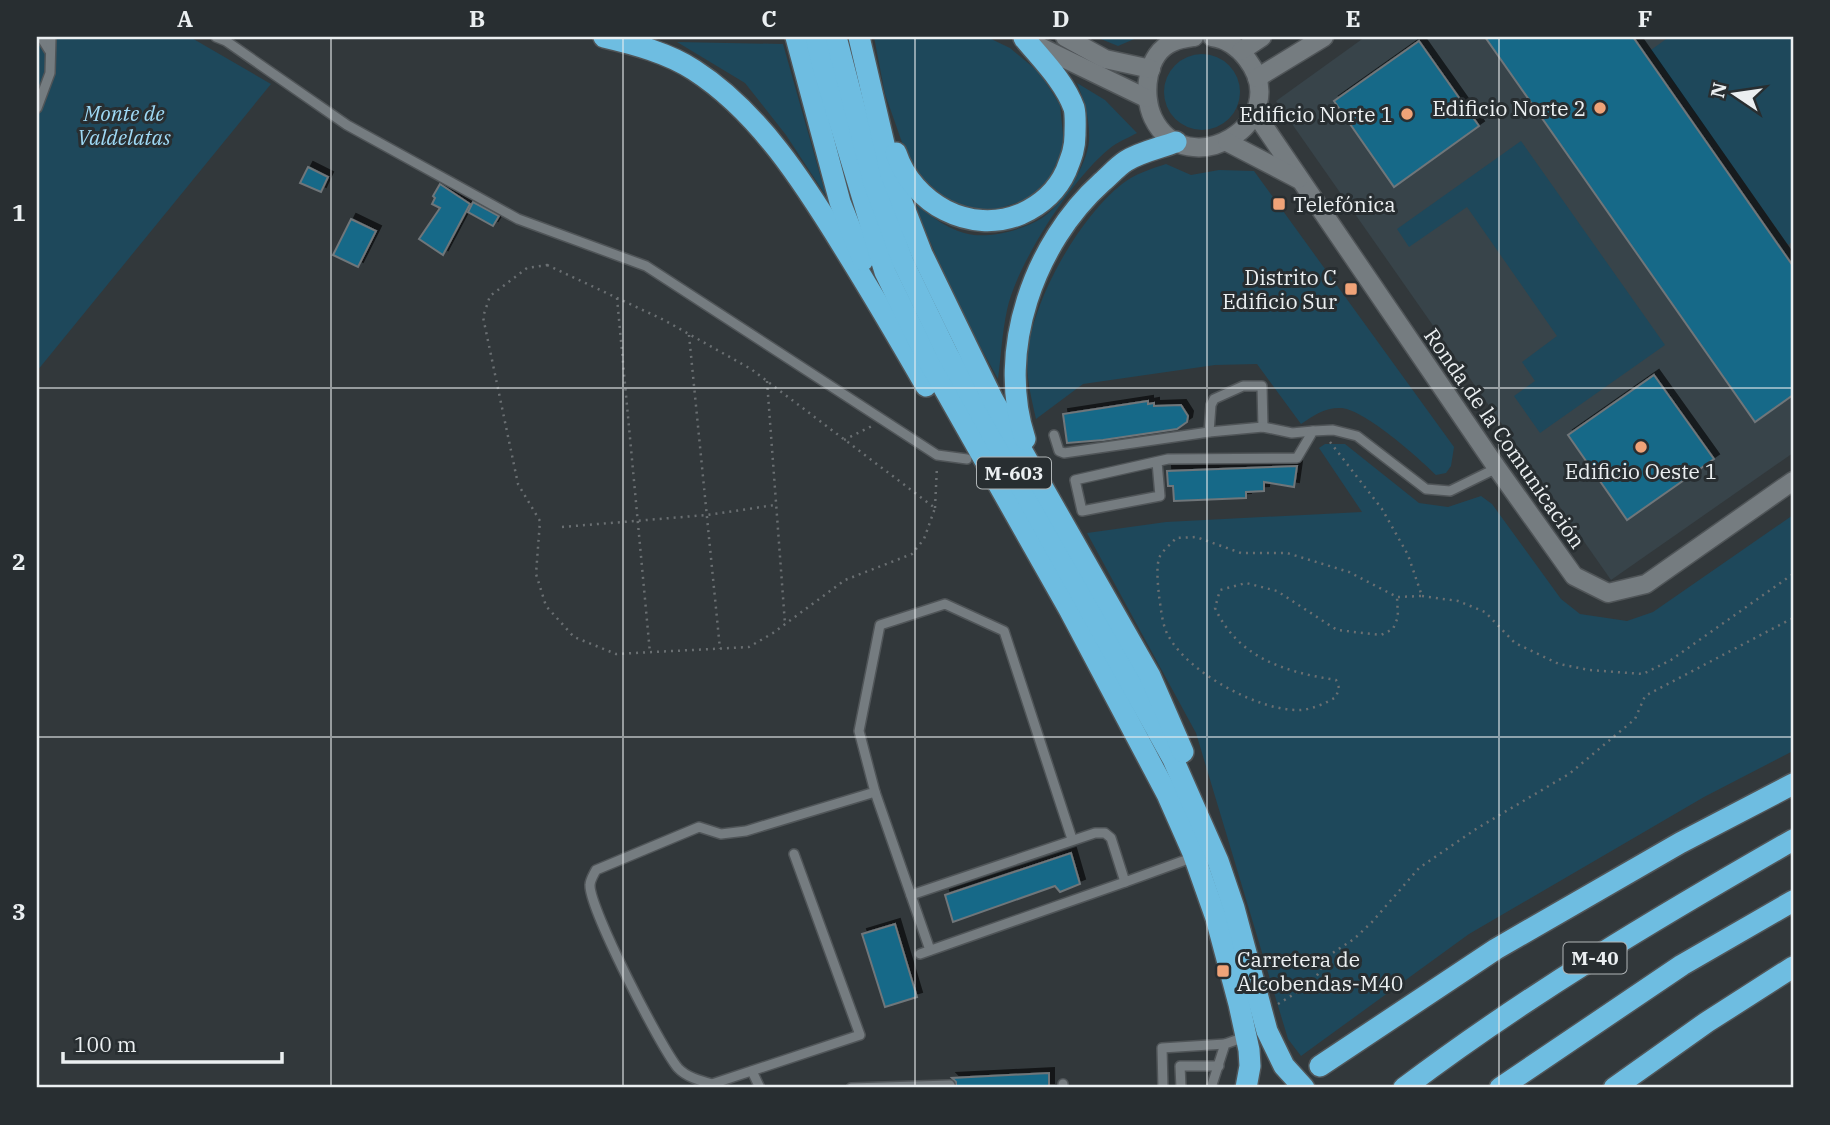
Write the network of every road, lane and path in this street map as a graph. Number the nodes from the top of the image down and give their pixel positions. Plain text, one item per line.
1 (41, 37) edge
2 (51, 37) edge
3 (216, 37) edge
4 (604, 37) edge
5 (796, 37) edge
6 (816, 37) edge
7 (836, 37) edge
8 (859, 37) edge
9 (1065, 37) edge
10 (1194, 37) edge
11 (1212, 37) edge
12 (1262, 37) edge
13 (1324, 37) edge
14 (1022, 38) edge
15 (1170, 39) edge
16 (50, 51) junction
17 (1241, 51) junction
18 (1151, 69) junction
19 (824, 70) junction
20 (866, 70) junction
21 (1257, 78) junction
22 (1146, 98) junction
23 (38, 104) edge
24 (1255, 113) junction
25 (1176, 142) junction
26 (1227, 142) junction
27 (1301, 181) junction
28 (617, 298) junction
29 (885, 314) junction
30 (689, 334) junction
31 (767, 381) junction
32 (884, 420) junction
33 (1263, 427) junction
34 (1317, 431) junction
35 (1209, 432) junction
36 (1054, 435) dead end
37 (844, 440) junction
38 (937, 455) junction
39 (967, 459) junction
40 (1157, 462) junction
41 (1497, 468) junction
42 (1035, 471) junction
43 (1793, 481) edge
44 (776, 505) junction
45 (934, 508) junction
46 (707, 515) junction
47 (637, 520) junction
48 (562, 527) dead end
49 (1793, 573) edge
50 (1422, 596) junction
51 (1397, 597) junction
52 (1069, 609) junction
53 (1793, 618) edge
54 (785, 624) junction
55 (720, 649) junction
56 (649, 653) junction
57 (1793, 784) edge
58 (875, 792) junction
59 (1072, 839) junction
60 (1793, 840) edge
61 (794, 853) dead end
62 (1195, 856) junction
63 (1218, 860) junction
64 (1125, 882) junction
65 (911, 895) junction
66 (1793, 901) edge
67 (930, 950) junction
68 (919, 954) dead end
69 (1793, 967) edge
70 (1793, 979) edge
71 (1275, 1006) dead end
72 (1707, 1022) junction
73 (1235, 1041) junction
74 (1219, 1066) junction
75 (1320, 1066) dead end
76 (752, 1071) junction
77 (950, 1085) dead end
78 (760, 1088) edge
79 (851, 1088) edge
80 (1163, 1088) edge
81 (1181, 1088) edge
82 (1211, 1088) edge
83 (1246, 1088) edge
84 (1304, 1088) edge
85 (1404, 1088) edge
86 (1500, 1088) edge
87 (1614, 1088) edge

1 - 16 lane
2 - 16 lane
3 - 32 lane
4 - 29 highway
5 - 19 highway
6 - 19 highway, M-603
7 - 19 highway, M-603
8 - 20 highway
9 - 18 street
10 - 15 street
11 - 17 street
12 - 17 street
13 - 21 street
14 - 20 highway
14 - 22 street
15 - 18 street
16 - 23 lane
17 - 21 street
18 - 22 street
19 - 29 highway
19 - 52 highway, M-603
19 - 63 highway, M-603
20 - 42 highway
21 - 24 street
22 - 25 street
24 - 26 street
24 - 27 street, Ronda de la Comunicación
25 - 26 street
25 - 42 highway
26 - 27 street
27 - 41 street, Ronda de la Comunicación
28 - 30 path
28 - 47 path
28 - 56 path
29 - 39 highway
30 - 31 path
30 - 46 path
31 - 37 path
31 - 44 path
32 - 37 path
32 - 38 lane
33 - 34 lane
33 - 35 lane
33 - 35 lane
34 - 40 lane
34 - 41 lane
34 - 50 path
35 - 36 lane
37 - 45 path
38 - 39 lane
38 - 45 path
39 - 52 highway
40 - 40 lane
41 - 43 street, Ronda de la Comunicación
42 - 63 highway
44 - 46 path
44 - 54 path
45 - 54 path
46 - 47 path
46 - 55 path
47 - 48 path
47 - 56 path
49 - 50 path
50 - 51 path
51 - 51 path
52 - 62 highway, M-603
53 - 71 path
54 - 55 path
55 - 56 path
57 - 75 highway
58 - 59 lane
58 - 65 lane
58 - 76 lane
59 - 64 lane
59 - 65 lane
60 - 85 highway, M-40
61 - 76 lane
62 - 64 lane
62 - 73 highway, M-603
63 - 84 highway, M-603
64 - 67 lane
65 - 67 lane
66 - 86 highway, M-40
67 - 68 lane
69 - 72 highway
70 - 72 highway
72 - 87 highway
73 - 74 lane
73 - 80 lane
73 - 83 highway, M-603
74 - 81 lane
74 - 82 lane
76 - 78 lane
77 - 79 lane

